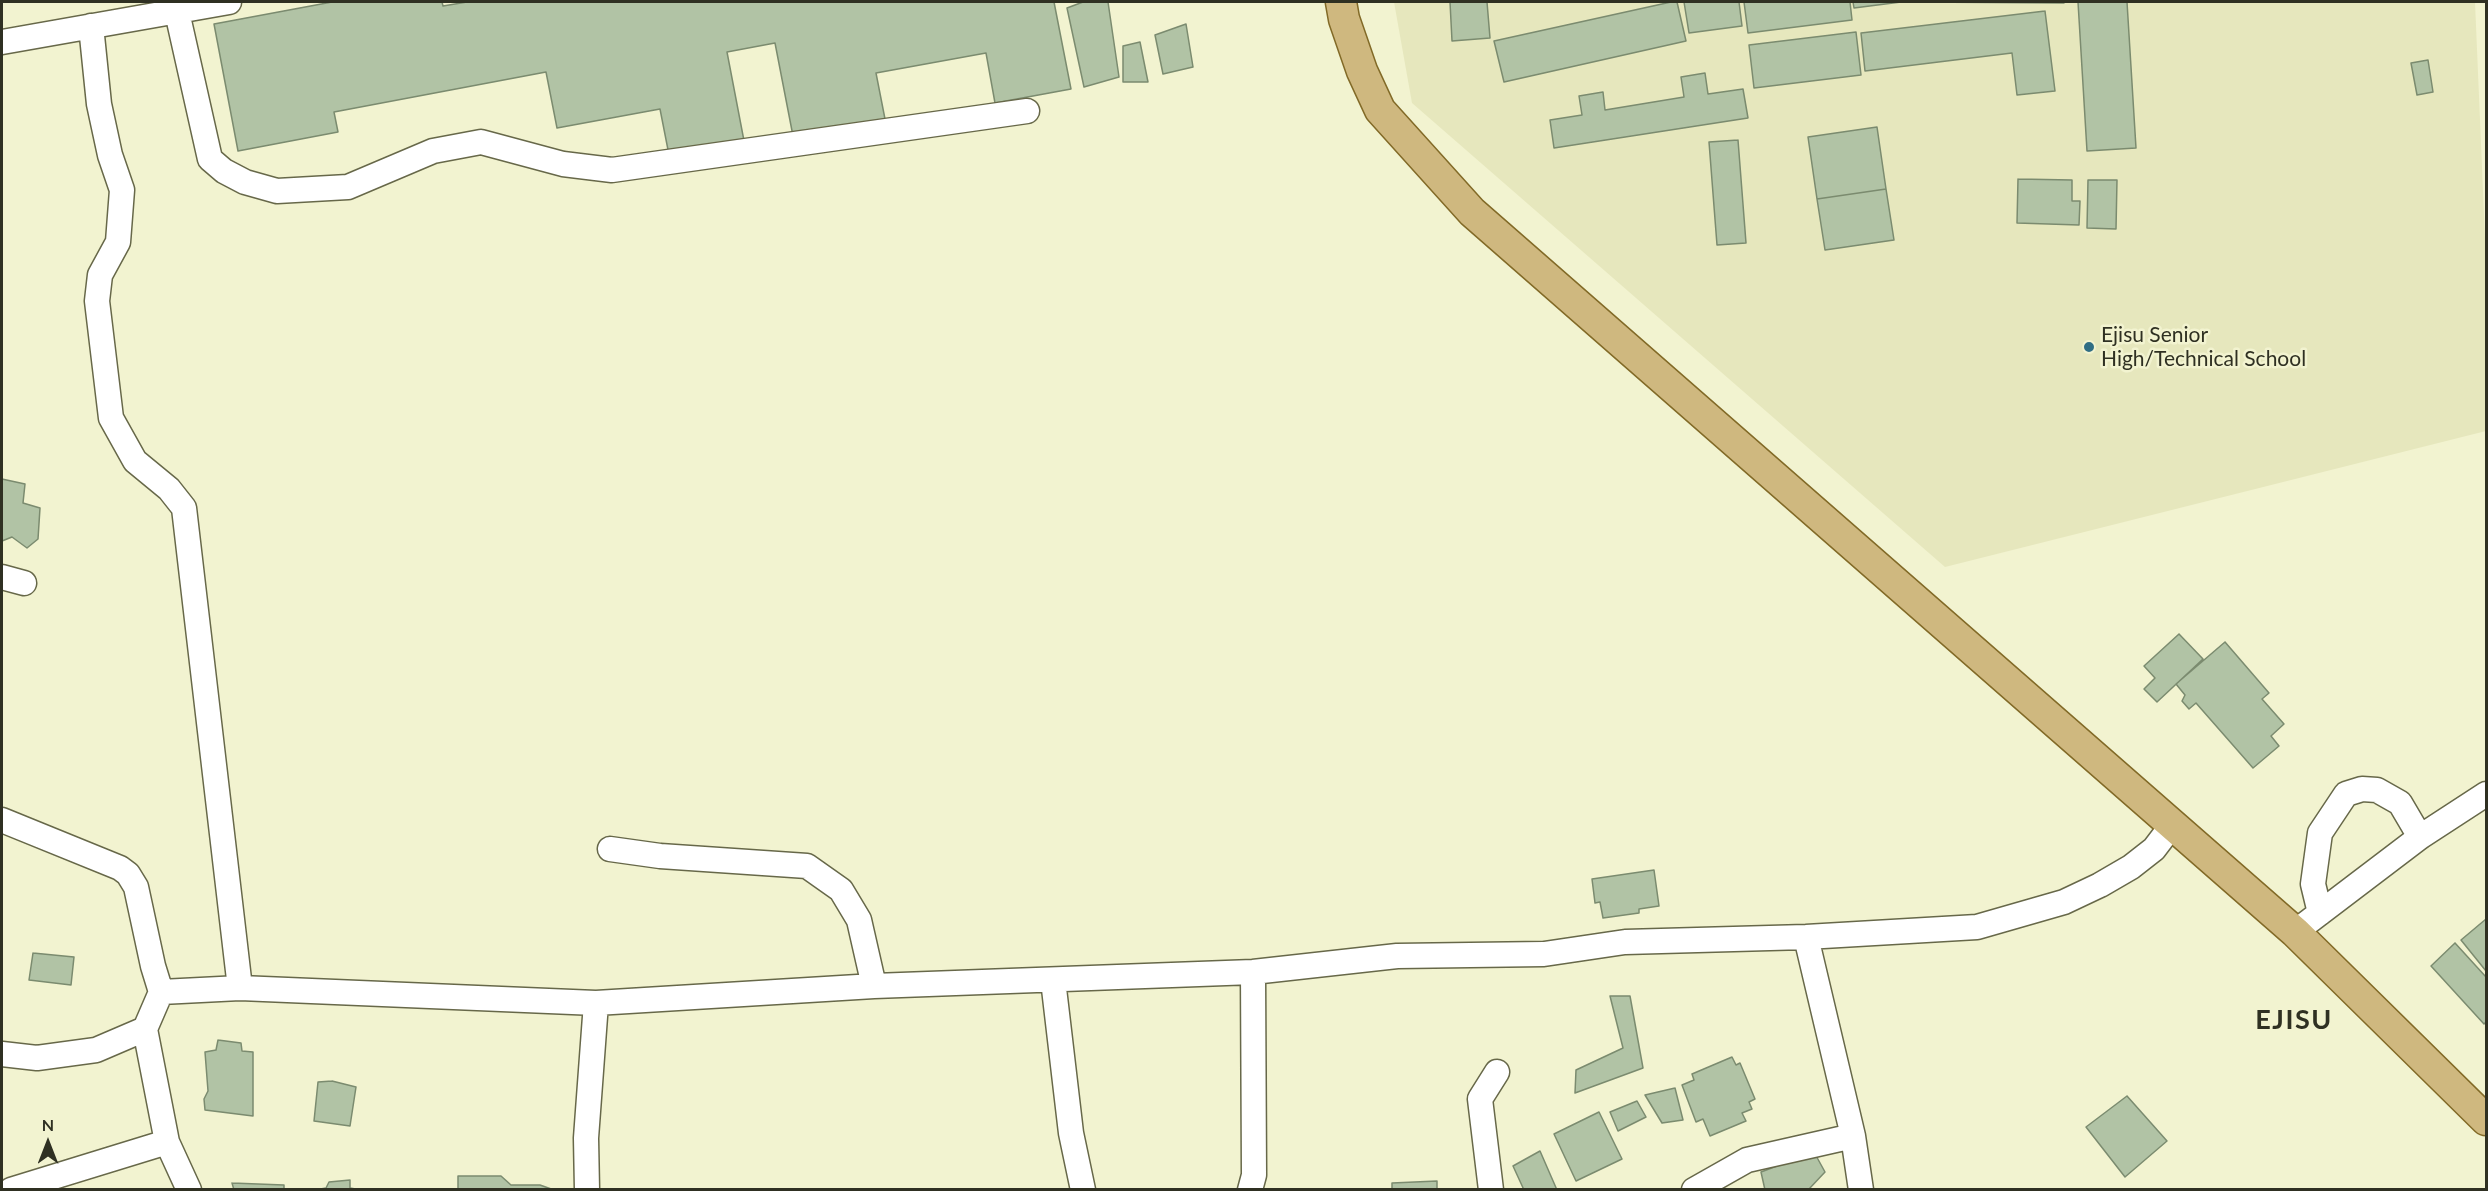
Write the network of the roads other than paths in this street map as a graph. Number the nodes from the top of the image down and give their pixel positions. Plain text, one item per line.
1 (229, 2) edge
2 (1341, 2) edge
3 (177, 12) junction
4 (91, 26) junction
5 (2, 42) edge
6 (1027, 111) dead end
7 (2487, 794) edge
8 (2, 820) edge
9 (2174, 824) junction
10 (2420, 837) junction
11 (610, 849) dead end
12 (2320, 913) junction
13 (2295, 932) junction
14 (1806, 937) junction
15 (1253, 972) junction
16 (1053, 980) junction
17 (874, 986) junction
18 (240, 988) junction
19 (161, 992) junction
20 (596, 1003) junction
21 (145, 1029) junction
22 (2, 1054) edge
23 (1497, 1072) dead end
24 (2487, 1120) edge
25 (1853, 1136) junction
26 (167, 1142) junction
27 (11, 1190) edge
28 (189, 1190) edge
29 (587, 1190) edge
30 (1083, 1190) edge
31 (1250, 1190) edge
32 (1491, 1190) edge
33 (1694, 1190) edge
34 (1861, 1190) edge

1 - 3 street
2 - 9 main road
3 - 4 street
3 - 6 street
4 - 5 street
4 - 18 street
7 - 10 street
8 - 19 street
9 - 13 main road
9 - 14 street
10 - 12 street
10 - 12 street
11 - 17 street
12 - 13 street
13 - 24 main road
14 - 15 street
14 - 25 street
15 - 16 street
15 - 31 street
16 - 17 street
16 - 30 street
17 - 20 street
18 - 19 street
18 - 20 street
19 - 21 street
20 - 29 street
21 - 22 street
21 - 26 street
23 - 32 street
25 - 33 street
25 - 34 street
26 - 27 street
26 - 28 street

